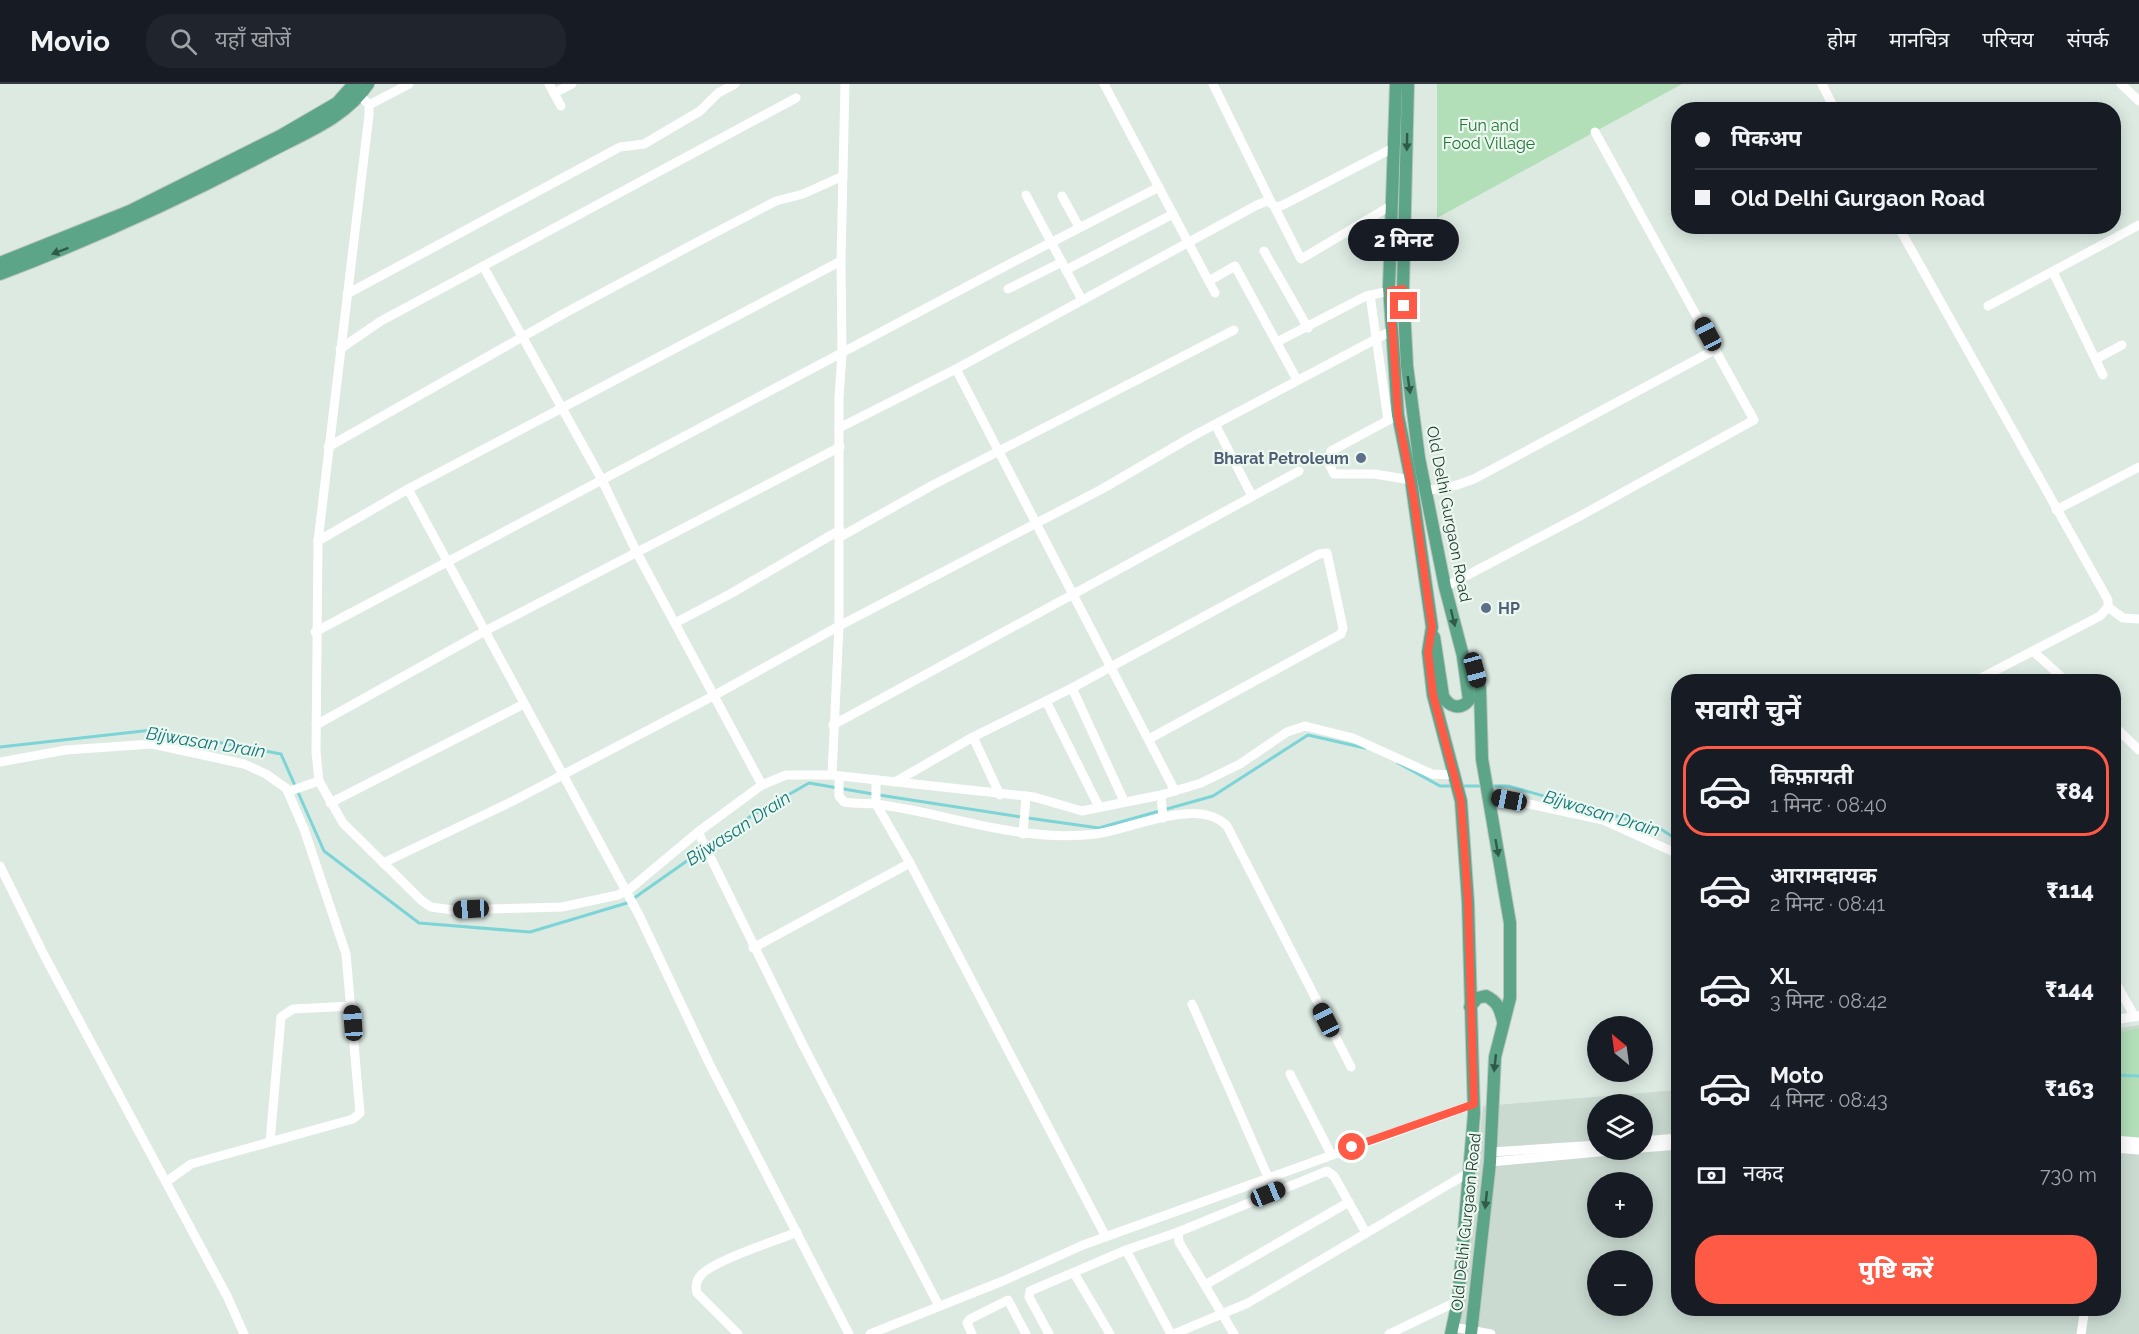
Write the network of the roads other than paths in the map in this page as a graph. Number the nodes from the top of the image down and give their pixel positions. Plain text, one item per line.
1 (368, 84) edge
2 (409, 84) edge
3 (549, 84) edge
4 (572, 84) edge
5 (735, 84) edge
6 (845, 84) edge
7 (1104, 84) edge
8 (1213, 84) edge
9 (1396, 84) edge
10 (1408, 84) edge
11 (1822, 84) edge
12 (2121, 84) edge
13 (359, 93) edge
14 (554, 93) junction
15 (796, 98) dead end
16 (2139, 101) edge
17 (1831, 102) edge
18 (561, 106) dead end
19 (1595, 132) dead end
20 (1393, 148) junction
21 (843, 176) junction
22 (1159, 188) junction
23 (1026, 195) dead end
24 (1062, 196) dead end
25 (1273, 204) junction
26 (1392, 205) junction
27 (1173, 214) junction
28 (2139, 225) edge
29 (1079, 227) junction
30 (1902, 234) edge
31 (1051, 242) junction
32 (1188, 243) junction
33 (1264, 251) dead end
34 (840, 261) junction
35 (0, 263) edge
36 (483, 266) junction
37 (1064, 266) junction
38 (2054, 272) junction
39 (0, 274) edge
40 (1209, 281) junction
41 (1008, 289) dead end
42 (1403, 289) junction
43 (1390, 291) junction
44 (1215, 293) dead end
45 (347, 294) junction
46 (1370, 295) junction
47 (1082, 300) junction
48 (1988, 306) dead end
49 (1308, 328) junction
50 (1234, 330) dead end
51 (1393, 330) junction
52 (523, 336) junction
53 (1375, 339) junction
54 (1277, 342) junction
55 (2122, 345) dead end
56 (340, 349) junction
57 (1716, 349) junction
58 (842, 354) junction
59 (2096, 359) junction
60 (956, 369) junction
61 (2103, 375) dead end
62 (1297, 381) junction
63 (562, 408) junction
64 (1393, 418) junction
65 (1215, 424) junction
66 (839, 428) junction
67 (328, 447) junction
68 (840, 447) junction
69 (1000, 452) junction
70 (2139, 467) edge
71 (1299, 471) dead end
72 (602, 480) junction
73 (1411, 480) junction
74 (408, 489) junction
75 (1425, 491) junction
76 (1252, 496) junction
77 (2056, 510) junction
78 (1037, 523) junction
79 (840, 534) junction
80 (318, 541) junction
81 (637, 553) junction
82 (447, 562) junction
83 (1445, 587) junction
84 (1072, 593) junction
85 (2108, 607) junction
86 (2139, 619) edge
87 (675, 623) junction
88 (839, 626) junction
89 (1432, 627) junction
90 (485, 631) junction
91 (315, 632) junction
92 (2033, 651) junction
93 (1463, 656) junction
94 (1109, 666) junction
95 (1989, 674) edge
96 (2058, 674) edge
97 (1072, 688) junction
98 (715, 695) junction
99 (1046, 701) junction
100 (524, 704) junction
101 (316, 725) junction
102 (833, 725) junction
103 (2121, 733) edge
104 (973, 737) junction
105 (1149, 739) junction
106 (2139, 750) edge
107 (0, 762) edge
108 (562, 774) junction
109 (837, 778) junction
110 (1455, 781) junction
111 (317, 782) junction
112 (895, 782) junction
113 (876, 783) junction
114 (762, 785) junction
115 (1486, 788) junction
116 (1175, 791) junction
117 (291, 793) junction
118 (1000, 795) junction
119 (1161, 798) junction
120 (1026, 799) junction
121 (1124, 801) junction
122 (876, 802) junction
123 (330, 803) junction
124 (1099, 807) junction
125 (1163, 815) junction
126 (1023, 831) junction
127 (698, 832) junction
128 (1671, 851) edge
129 (383, 863) junction
130 (910, 863) junction
131 (0, 866) edge
132 (628, 895) junction
133 (753, 948) junction
134 (2121, 991) edge
135 (1192, 1004) dead end
136 (352, 1006) junction
137 (1470, 1007) junction
138 (2137, 1016) edge
139 (2121, 1019) edge
140 (1504, 1024) junction
141 (1351, 1067) dead end
142 (1290, 1074) dead end
143 (1474, 1104) junction
144 (1671, 1139) edge
145 (1653, 1140) edge
146 (270, 1142) junction
147 (2139, 1142) edge
148 (2121, 1144) edge
149 (1587, 1146) edge
150 (1671, 1146) edge
151 (2121, 1146) edge
152 (1653, 1147) edge
153 (2139, 1150) edge
154 (1587, 1151) edge
155 (1331, 1154) junction
156 (1490, 1157) junction
157 (1468, 1173) junction
158 (1268, 1177) junction
159 (166, 1182) junction
160 (1349, 1202) junction
161 (797, 1232) junction
162 (1178, 1232) junction
163 (1366, 1233) junction
164 (1106, 1237) junction
165 (1126, 1250) junction
166 (1074, 1273) junction
167 (1205, 1285) junction
168 (1458, 1301) junction
169 (939, 1306) junction
170 (1222, 1314) junction
171 (2083, 1316) edge
172 (1452, 1330) edge
173 (1471, 1332) edge
174 (244, 1334) edge
175 (738, 1334) edge
176 (849, 1334) edge
177 (870, 1334) edge
178 (972, 1334) edge
179 (1026, 1334) edge
180 (1049, 1334) edge
181 (1110, 1334) edge
182 (1173, 1334) edge
183 (1234, 1334) edge
184 (1389, 1334) edge
185 (1491, 1334) edge
186 (2080, 1334) edge

1 - 13 main road
2 - 13 street
3 - 14 street
4 - 14 street
5 - 45 street
6 - 21 street
7 - 22 street
8 - 25 street
9 - 20 main road, Old Delhi Gurgaon Road
10 -> 42 main road, Old Delhi Gurgaon Road
11 - 17 street
12 - 16 street
13 - 35 main road
13 -> 39 main road
13 - 45 street
14 - 18 street
15 - 36 street
19 - 57 street
20 - 25 street
20 - 26 main road, Old Delhi Gurgaon Road
21 - 34 street
21 - 52 street
22 - 27 street
22 - 29 street
23 - 31 street
24 - 29 street
25 - 26 street
25 - 32 street
26 - 43 main road, Old Delhi Gurgaon Road
27 - 32 street
27 - 37 street
28 - 38 street
29 - 31 street
30 - 77 street
31 - 37 street
31 - 58 street
32 - 40 street
32 - 47 street
33 - 49 street
34 - 58 street
34 - 63 street
36 - 52 street
36 - 56 street
37 - 41 street
37 - 47 street
38 - 48 street
38 - 59 street
40 - 44 street
40 - 54 street
42 - 43 street
42 -> 75 main road, Old Delhi Gurgaon Road
43 - 46 street
43 - 51 main road, Old Delhi Gurgaon Road
45 - 56 street
46 - 49 street
46 - 53 street
47 - 60 street
49 - 54 street
50 - 69 street
51 - 53 street
51 - 64 main road, Old Delhi Gurgaon Road
52 - 63 street
52 - 67 street
53 - 62 street
53 - 64 street
54 - 62 street
55 - 59 street
56 - 67 street
57 - 75 street
57 - 83 street
58 - 66 street
58 - 72 street
59 - 61 street
60 - 66 street
60 - 69 street
62 - 65 street
63 - 72 street
63 - 74 street
64 - 73 main road, Old Delhi Gurgaon Road
64 - 73 street
65 - 76 street
65 - 78 street
66 - 68 street
67 - 80 street
68 - 79 street
68 - 81 street
69 - 78 street
69 - 79 street
70 - 77 street
71 - 76 street
72 - 81 street
72 - 82 street
73 - 89 main road, Old Delhi Gurgaon Road
74 - 80 street
74 - 82 street
75 - 83 main road, Old Delhi Gurgaon Road
76 - 84 street
77 - 85 street
78 - 84 street
78 - 88 street
79 - 87 street
79 - 88 street
80 - 91 street
81 - 87 street
81 - 90 street
82 - 90 street
82 - 91 street
83 -> 93 main road, Old Delhi Gurgaon Road
84 - 94 street
84 - 102 street
85 - 86 street
85 - 92 street
87 - 98 street
88 - 98 street
88 - 102 street
89 - 93 main road
89 - 110 main road, Old Delhi Gurgaon Road
90 - 100 street
90 - 101 street
91 - 101 street
92 - 95 street
92 - 96 street
93 - 115 main road, Old Delhi Gurgaon Road
94 - 97 street
94 - 105 street
94 - 105 street
97 - 99 street
97 - 121 street
98 - 108 street
98 - 114 street
99 - 104 street
99 - 124 street
100 - 108 street
100 - 123 street
101 - 111 street
102 - 109 street
103 - 106 street
104 - 112 street
104 - 118 street
105 - 116 street
107 - 117 street
108 - 129 street
108 - 132 street
109 - 113 street
109 - 114 street
109 - 122 street
110 - 116 street
110 - 137 main road, Old Delhi Gurgaon Road
111 - 117 street
111 - 123 street
112 - 113 street
112 - 118 street
113 - 122 street
114 - 127 street
115 - 128 street
115 -> 140 main road, Old Delhi Gurgaon Road
116 - 119 street
117 - 136 street
118 - 120 street
119 - 121 street
119 - 125 street
120 - 124 street
120 - 126 street
121 - 124 street
122 - 126 street
122 - 130 street
123 - 129 street
125 - 126 street
125 - 141 street
127 - 132 street
127 - 133 street
129 - 132 street
130 - 133 street
130 - 164 street
131 - 159 street
132 - 161 street
133 - 169 street
134 - 138 street
135 - 158 street
136 - 146 street
136 - 146 street
137 - 140 main road
137 - 143 main road, Old Delhi Gurgaon Road
138 - 139 street
140 -> 156 main road, Old Delhi Gurgaon Road
142 - 155 street
143 - 155 street
143 - 157 main road, Old Delhi Gurgaon Road
144 - 145 street
146 - 159 street
147 - 148 street
149 - 156 street
150 - 152 street
151 - 153 street
154 - 156 street
155 - 158 street
156 -> 173 main road, Old Delhi Gurgaon Road
157 - 163 street
157 - 168 main road, Old Delhi Gurgaon Road
158 - 164 street
159 - 174 street
160 - 162 street
160 - 163 street
160 - 167 street
161 - 175 street
161 - 176 street
162 - 165 street
162 - 167 street
163 - 170 street
164 - 169 street
165 - 166 street
165 - 182 street
166 - 180 street
166 - 181 street
167 - 170 street
168 - 172 main road, Old Delhi Gurgaon Road
168 - 184 street
169 - 177 street
170 - 182 street
170 - 183 street
171 - 186 street
172 - 173 street
173 - 185 street
178 - 179 street

